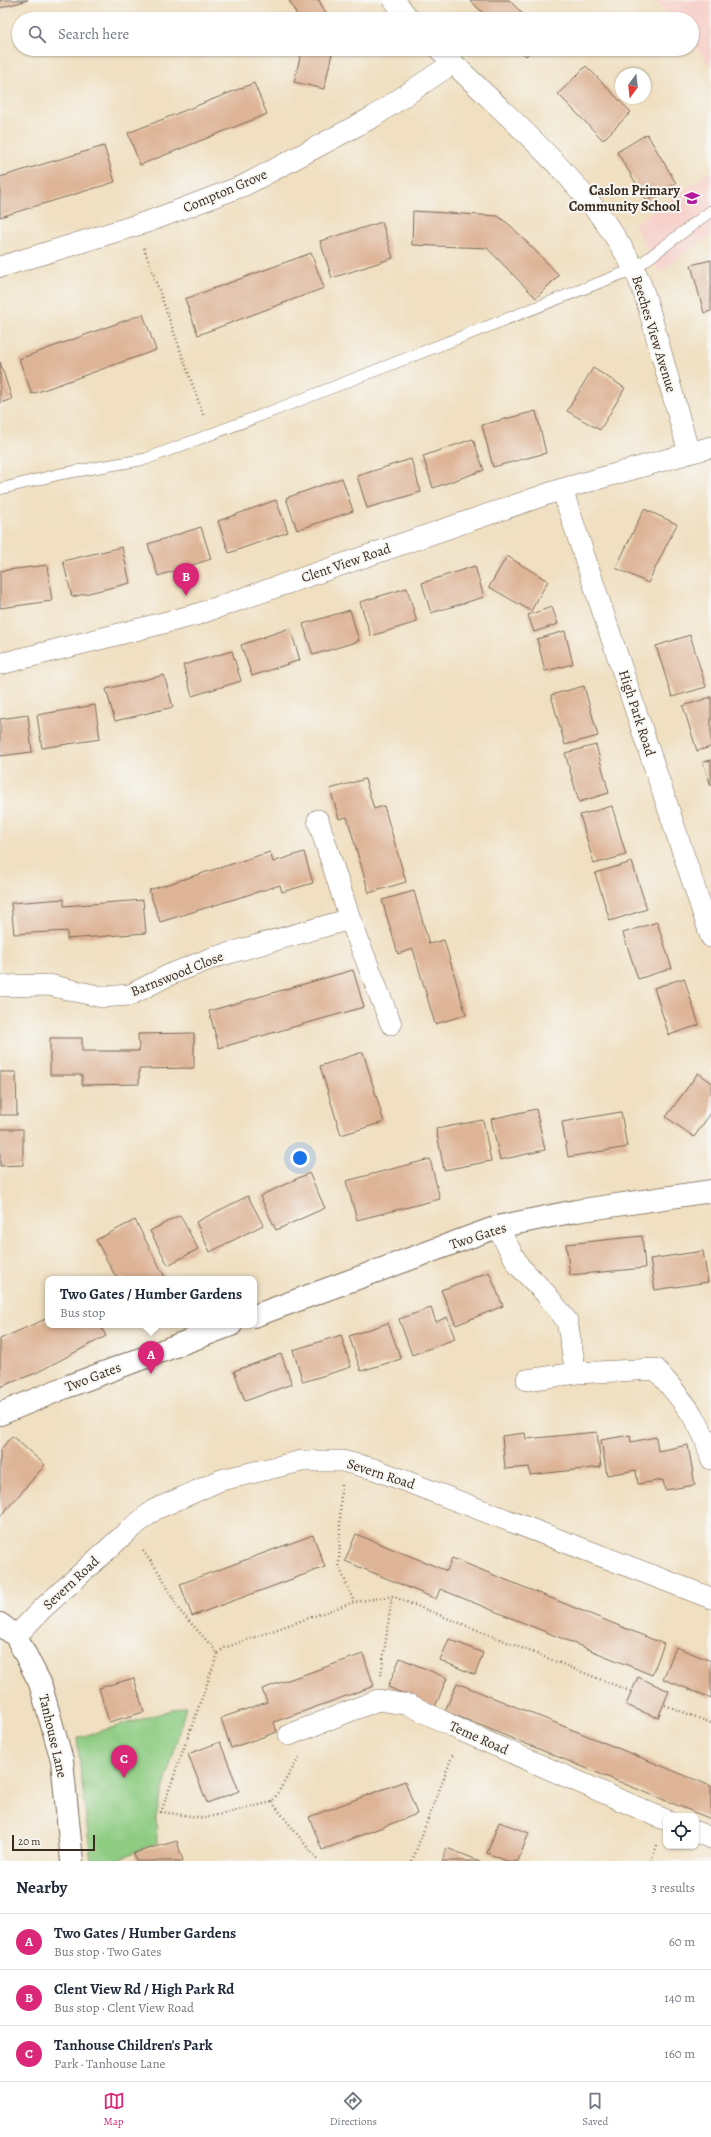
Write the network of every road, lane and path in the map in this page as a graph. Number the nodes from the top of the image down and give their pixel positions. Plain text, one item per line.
1 (394, 0) edge
2 (403, 12) edge
3 (446, 56) edge
4 (711, 211) edge
5 (136, 226) junction
6 (0, 267) edge
7 (634, 269) junction
8 (210, 434) junction
9 (711, 447) edge
10 (689, 453) junction
11 (0, 489) edge
12 (562, 489) junction
13 (0, 664) edge
14 (318, 820) dead end
15 (350, 919) junction
16 (711, 937) edge
17 (0, 986) edge
18 (391, 1024) dead end
19 (711, 1191) edge
20 (497, 1228) junction
21 (257, 1315) edge
22 (223, 1328) edge
23 (576, 1373) junction
24 (527, 1380) dead end
25 (0, 1414) edge
26 (711, 1460) edge
27 (342, 1461) junction
28 (128, 1531) junction
29 (392, 1596) junction
30 (711, 1598) edge
31 (354, 1602) junction
32 (8, 1630) edge
33 (218, 1653) junction
34 (632, 1692) dead end
35 (378, 1700) junction
36 (664, 1705) dead end
37 (711, 1723) edge
38 (462, 1731) junction
39 (289, 1735) dead end
40 (301, 1756) dead end
41 (272, 1802) junction
42 (663, 1819) edge
43 (699, 1833) edge
44 (711, 1838) edge
45 (72, 1861) edge
46 (318, 1861) edge
47 (412, 1861) edge

1 - 2 street
3 - 5 street, Compton Grove
3 - 7 street, Beeches View Avenue
4 - 7 lane
5 - 6 street, Compton Grove
5 - 8 path
7 - 8 lane
7 - 10 street, Beeches View Avenue
8 - 11 lane
9 - 10 street, Clent View Road
10 - 12 street, Clent View Road
12 - 13 street, Clent View Road
12 - 16 street, High Park Road
14 - 15 street
15 - 17 street, Barnswood Close
15 - 18 street
19 - 20 street, Two Gates
20 - 21 street, Two Gates
20 - 23 street
22 - 25 street, Two Gates
23 - 24 street
23 - 26 street
27 - 28 street, Severn Road
27 - 30 street, Severn Road
27 - 31 path
28 - 32 street, Severn Road
28 - 33 path
29 - 31 path
29 - 34 path
29 - 35 path
31 - 33 path
32 - 45 street, Tanhouse Lane
33 - 41 path
35 - 38 street, Teme Road
35 - 39 street
36 - 37 path
38 - 42 street, Teme Road
38 - 47 path
40 - 41 path
41 - 46 path
43 - 44 street

